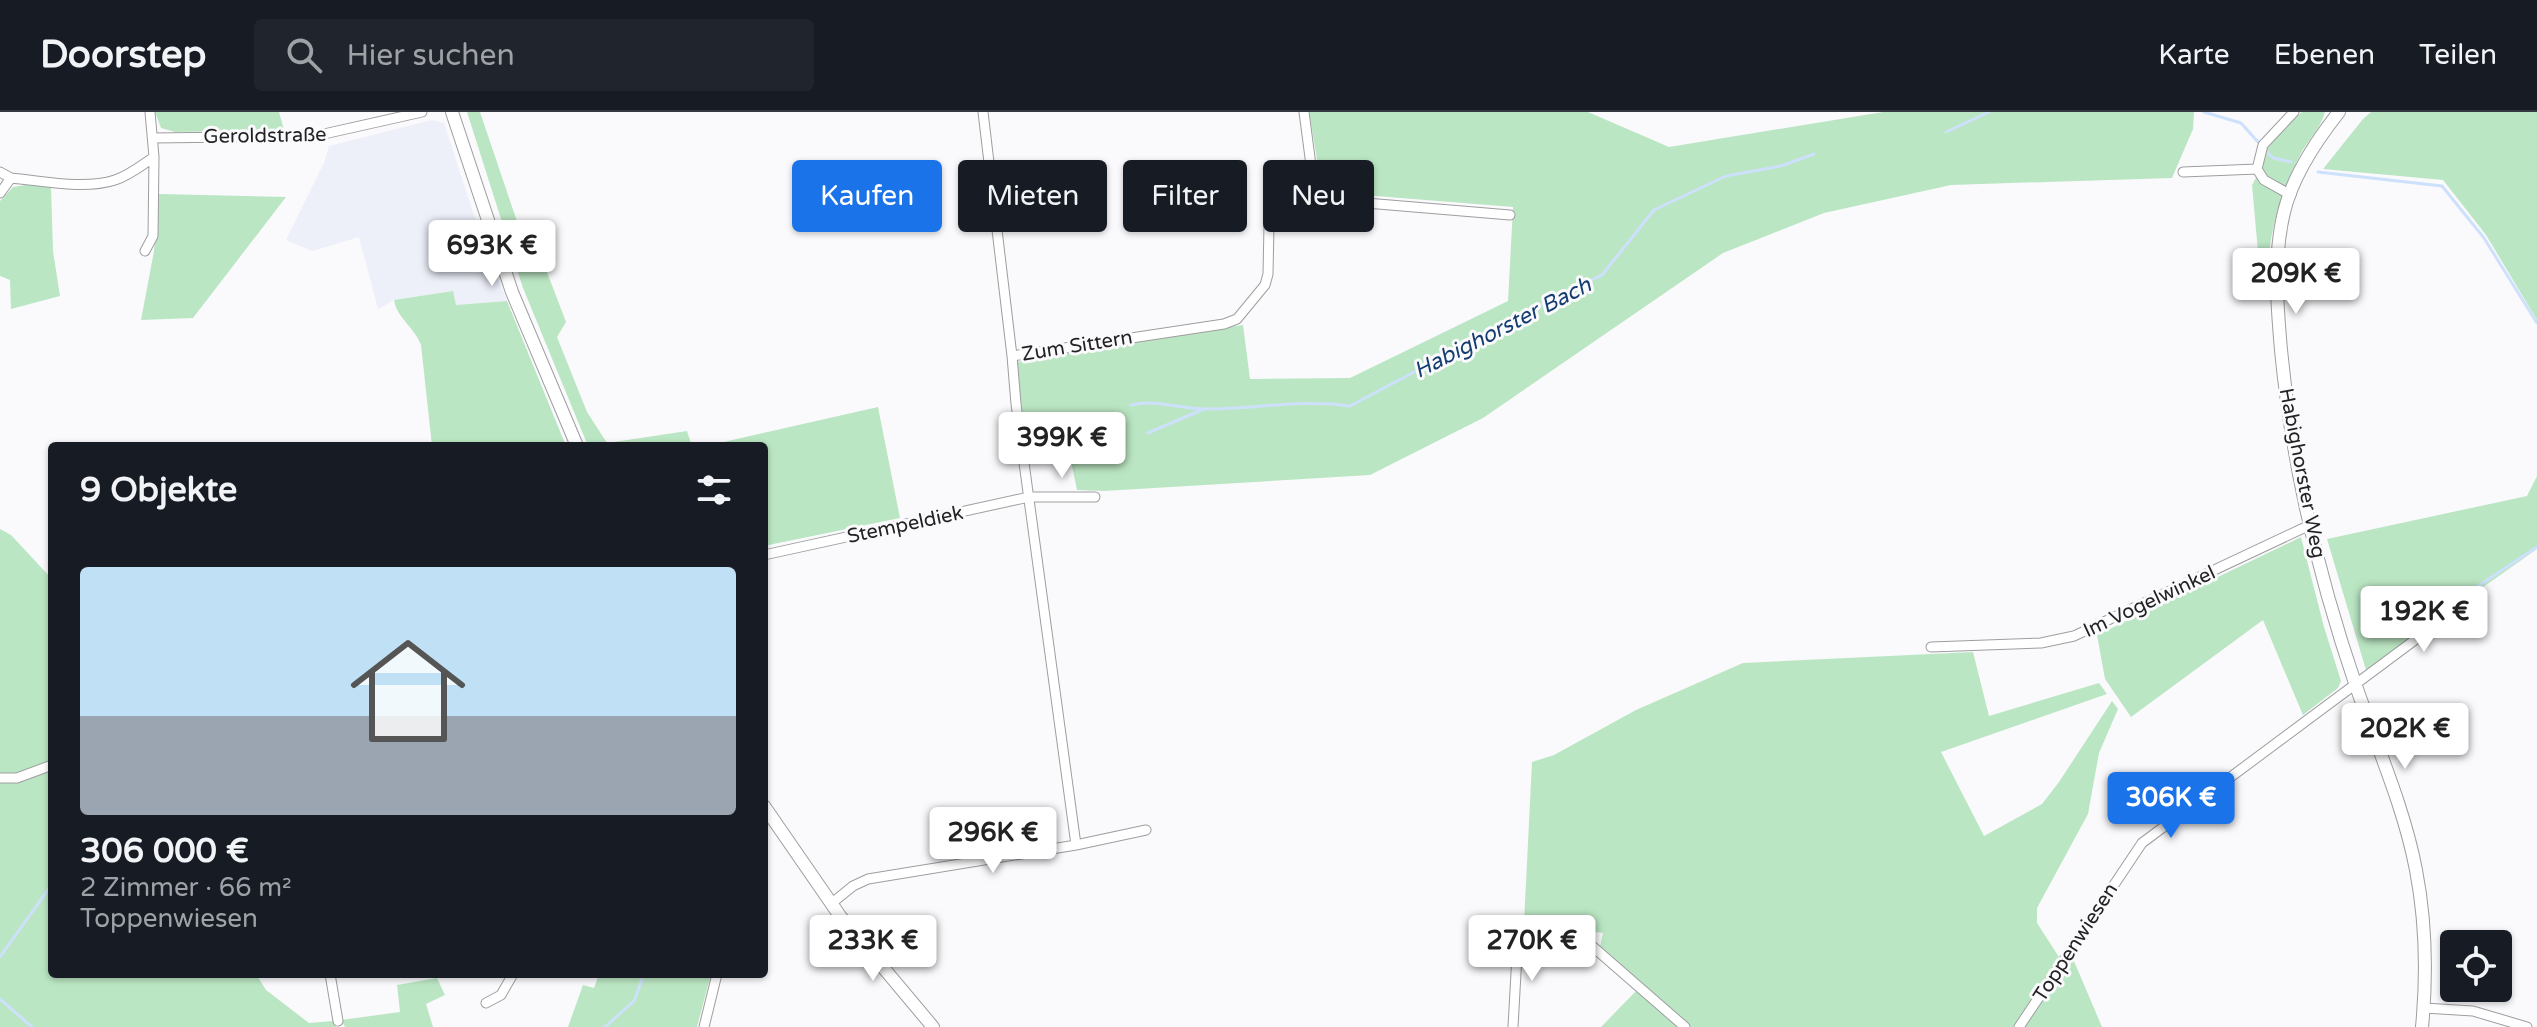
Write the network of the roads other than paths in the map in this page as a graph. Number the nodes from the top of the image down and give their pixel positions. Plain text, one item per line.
1 (150, 112) edge
2 (422, 112) edge
3 (452, 112) edge
4 (983, 112) edge
5 (1304, 112) edge
6 (2294, 112) edge
7 (2339, 112) edge
8 (153, 138) junction
9 (154, 157) junction
10 (1310, 160) edge
11 (2257, 169) junction
12 (0, 172) edge
13 (2183, 172) dead end
14 (11, 178) junction
15 (0, 193) edge
16 (2291, 195) junction
17 (1374, 204) edge
18 (1510, 215) dead end
19 (1269, 232) edge
20 (145, 251) dead end
21 (1012, 356) junction
22 (575, 442) edge
23 (1029, 497) junction
24 (1095, 497) dead end
25 (2310, 525) junction
26 (768, 554) edge
27 (2474, 596) dead end
28 (1931, 647) dead end
29 (2355, 684) junction
30 (48, 766) edge
31 (0, 778) edge
32 (768, 812) edge
33 (1146, 830) dead end
34 (1076, 845) junction
35 (832, 903) junction
36 (331, 978) edge
37 (511, 978) edge
38 (716, 978) edge
39 (486, 1003) dead end
40 (2424, 1008) junction
41 (338, 1021) dead end
42 (704, 1027) edge
43 (933, 1027) edge
44 (1513, 1027) edge
45 (1685, 1027) edge
46 (2019, 1027) edge
47 (2422, 1027) edge
48 (2527, 1027) edge

1 - 8 street
2 - 8 street, Geroldstraße
3 - 22 street
4 - 21 street
5 - 10 street
6 - 11 street
7 - 16 street, Habighorster Weg
8 - 9 street
9 - 14 street
9 - 20 street
11 - 13 street
11 - 16 street
12 - 14 street
14 - 15 street
16 - 25 street, Habighorster Weg
17 - 18 street, Zum Sittern
19 - 21 street, Zum Sittern
21 - 23 street, Zum Sittern
23 - 24 street, Stempeldiek
23 - 26 street, Stempeldiek
23 - 34 street, Zum Sittern
25 - 28 street, Im Vogelwinkel
25 - 29 street, Habighorster Weg
27 - 29 street, Toppenwiesen
29 - 40 street, Habighorster Weg
29 - 46 street, Toppenwiesen
30 - 31 street
32 - 35 street
33 - 34 street
34 - 35 street
35 - 43 street
36 - 41 street
37 - 39 street
38 - 42 street
40 - 47 street, Habighorster Weg
40 - 48 street
44 - 45 street

